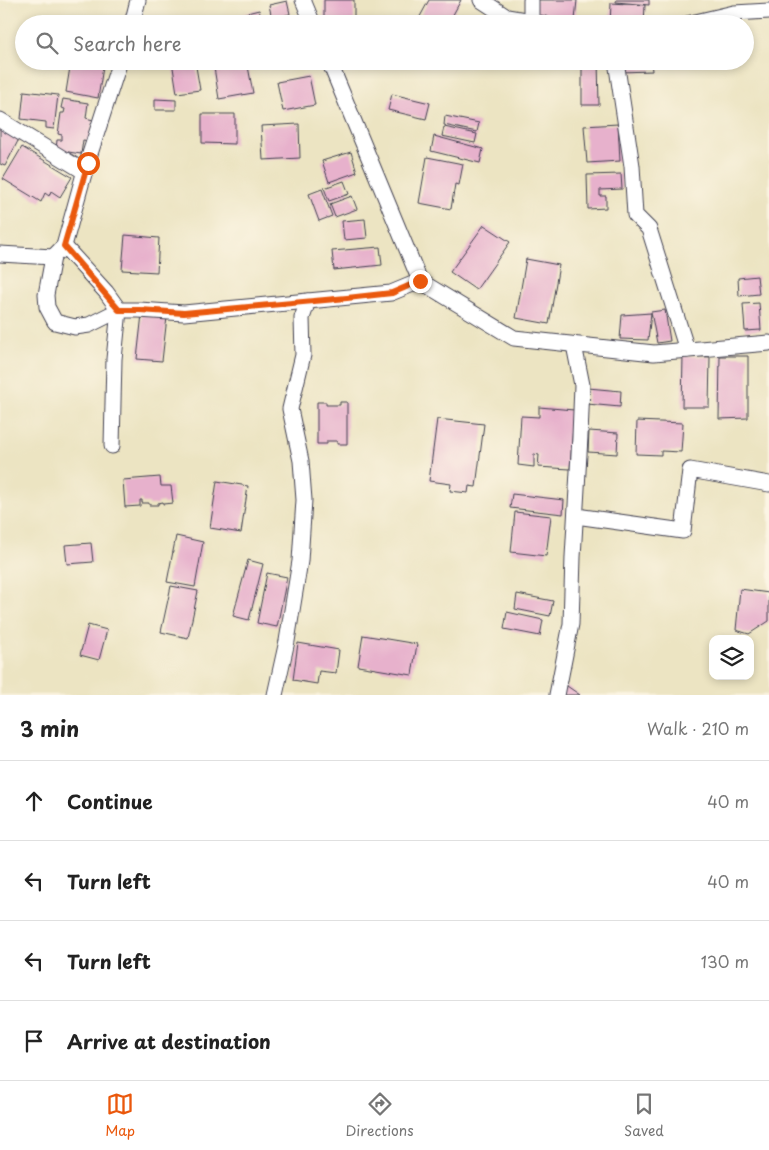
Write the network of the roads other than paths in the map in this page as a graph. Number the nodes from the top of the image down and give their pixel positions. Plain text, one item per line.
1 (138, 0) edge
2 (303, 0) edge
3 (481, 0) edge
4 (531, 0) edge
5 (769, 11) edge
6 (134, 15) edge
7 (309, 15) edge
8 (503, 15) edge
9 (535, 15) edge
10 (725, 15) edge
11 (117, 70) edge
12 (333, 70) edge
13 (617, 70) edge
14 (0, 120) edge
15 (85, 172) junction
16 (59, 251) junction
17 (0, 254) edge
18 (420, 281) junction
19 (308, 301) junction
20 (119, 310) junction
21 (769, 343) edge
22 (574, 345) junction
23 (688, 350) junction
24 (112, 446) dead end
25 (769, 484) edge
26 (576, 516) junction
27 (275, 695) edge
28 (557, 695) edge

1 - 6 street
2 - 7 street
3 - 8 street
4 - 9 street
5 - 10 street
11 - 15 street
12 - 18 street
13 - 23 street
14 - 15 street
15 - 16 street
16 - 17 street
16 - 20 street
16 - 20 street
18 - 19 street
18 - 22 street
19 - 20 street
19 - 27 street
20 - 24 street
21 - 23 street
22 - 23 street
22 - 26 street
25 - 26 street
26 - 28 street

